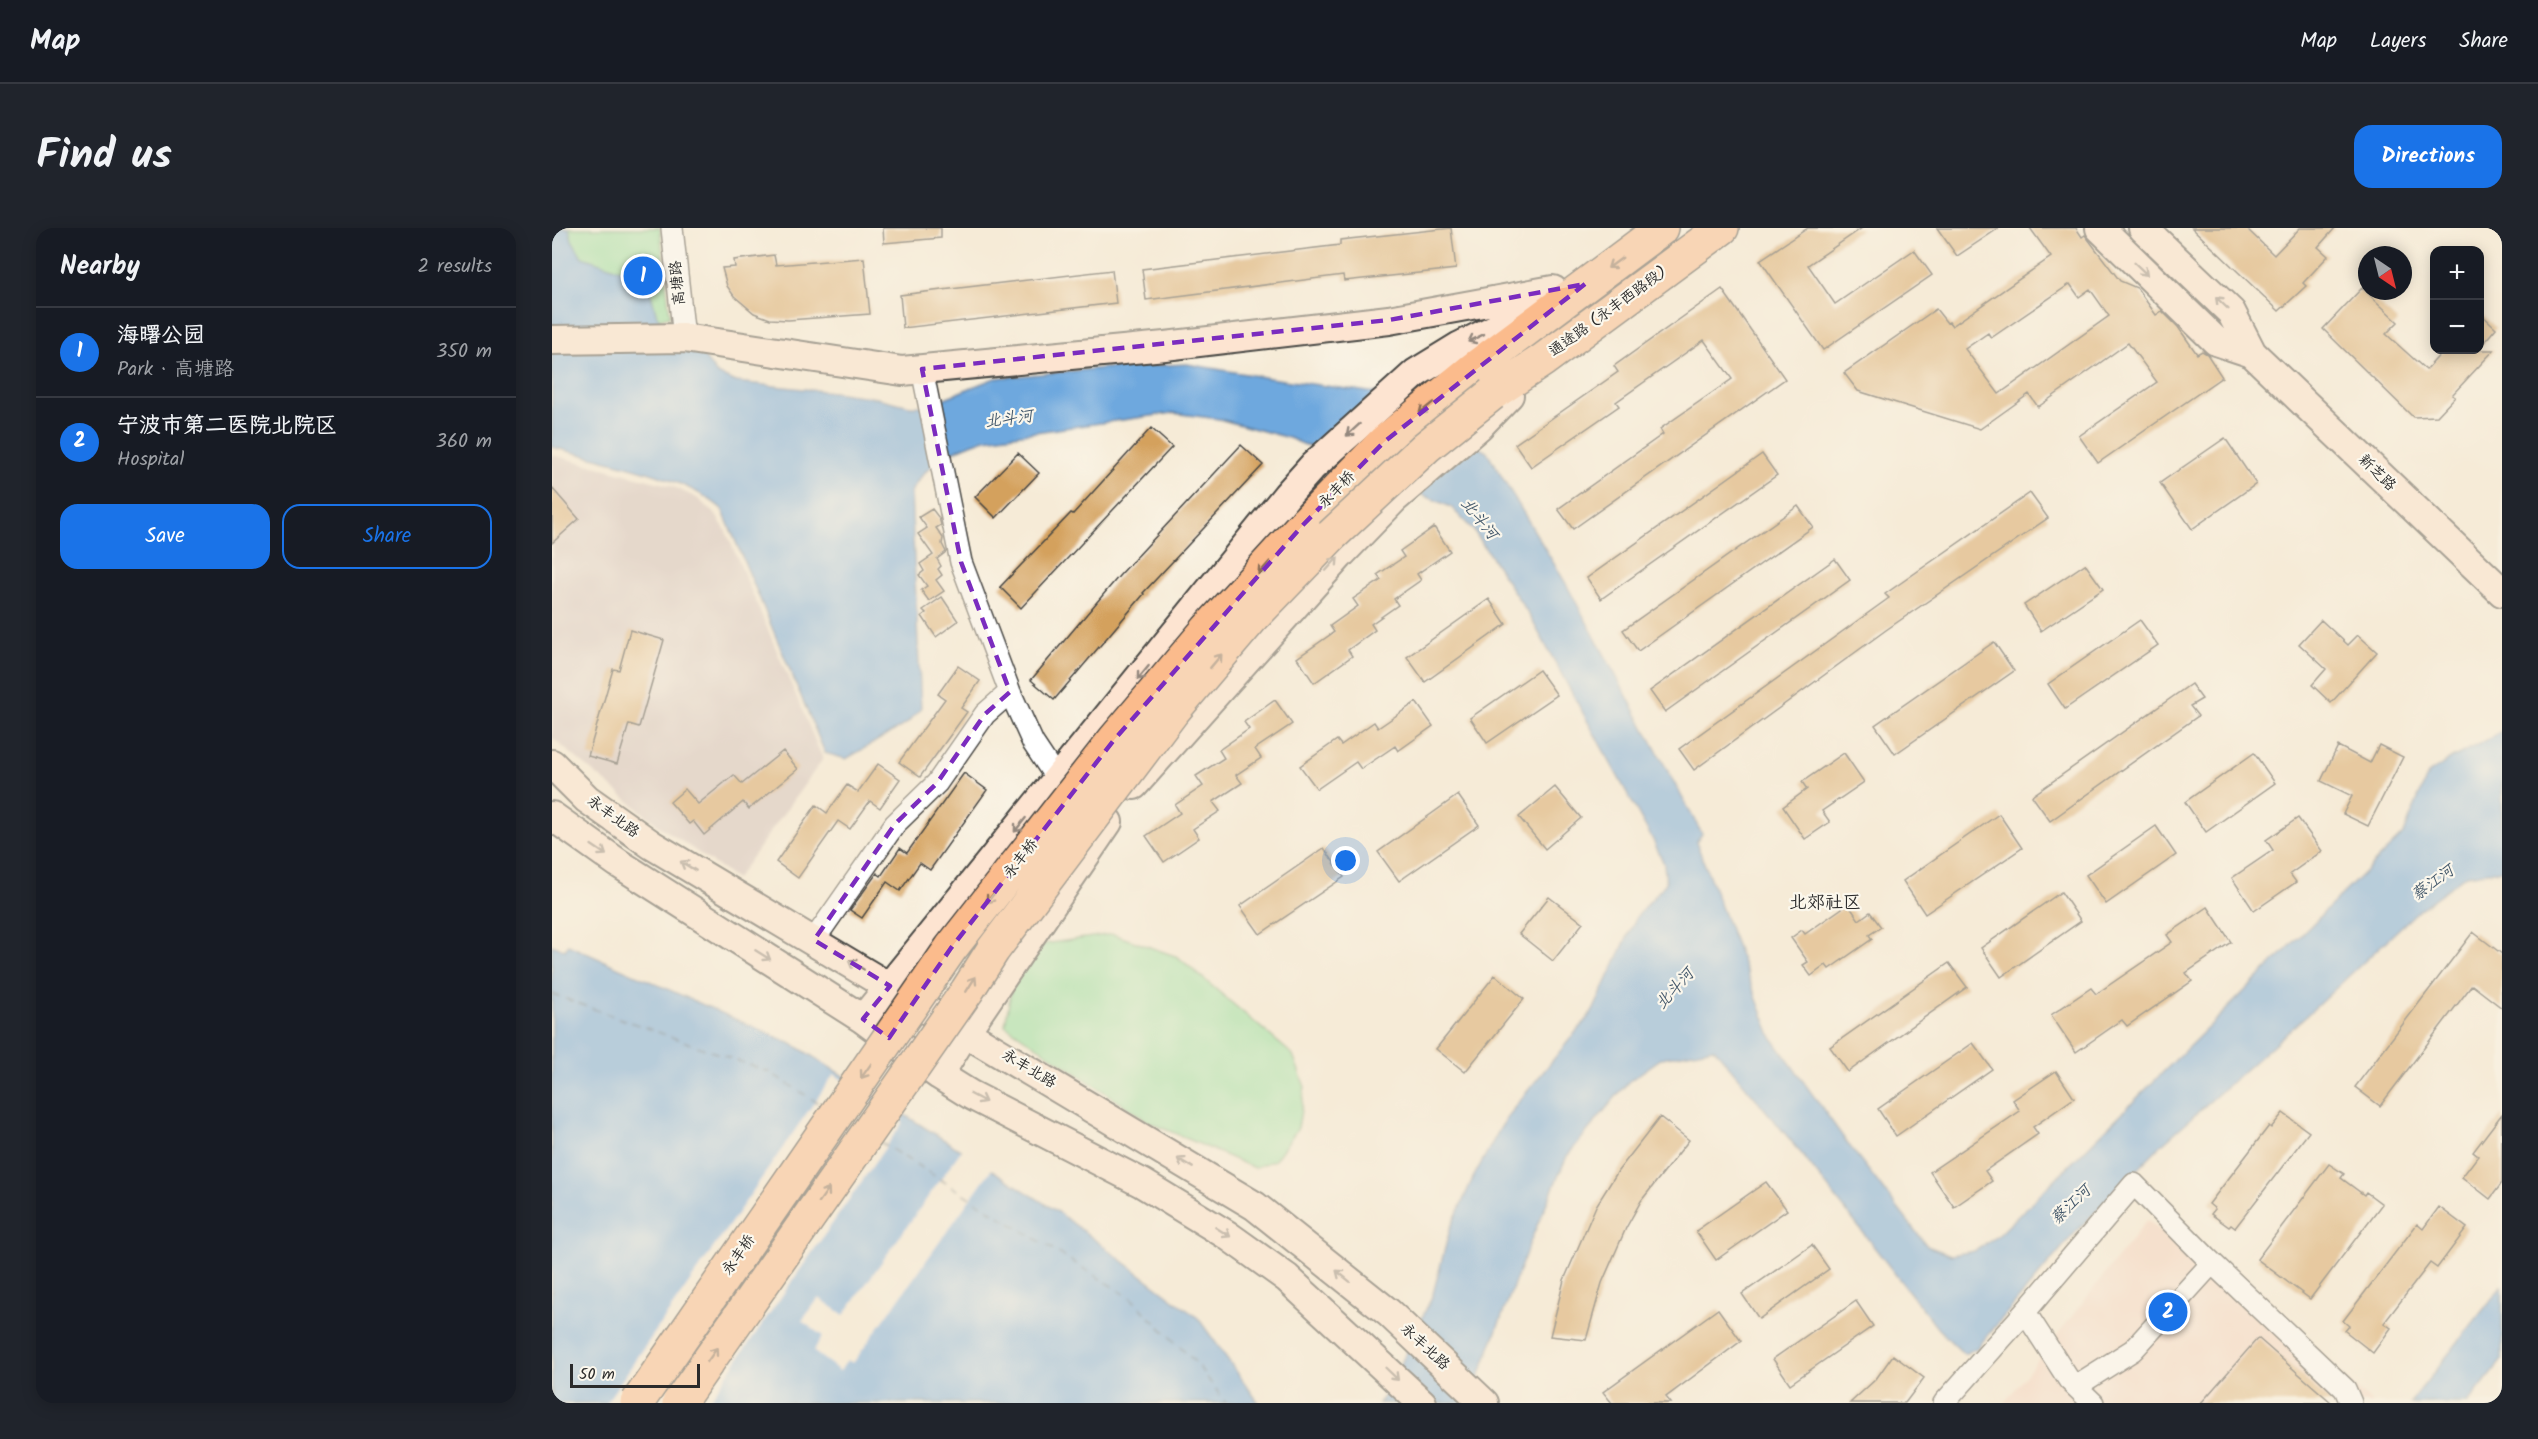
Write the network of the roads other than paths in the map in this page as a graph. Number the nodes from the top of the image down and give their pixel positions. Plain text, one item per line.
1 (672, 228) edge
2 (1662, 228) edge
3 (1722, 228) edge
4 (2100, 228) edge
5 (2143, 228) edge
6 (1585, 284) junction
7 (684, 338) junction
8 (552, 340) edge
9 (2252, 353) junction
10 (1543, 360) junction
11 (922, 369) junction
12 (1482, 382) junction
13 (2502, 592) edge
14 (1010, 692) junction
15 (552, 764) edge
16 (1057, 779) junction
17 (552, 816) edge
18 (814, 940) junction
19 (890, 986) junction
20 (863, 1019) junction
21 (966, 1031) junction
22 (939, 1075) junction
23 (2212, 1263) junction
24 (2025, 1312) junction
25 (2076, 1386) junction
26 (637, 1403) edge
27 (679, 1403) edge
28 (1422, 1403) edge
29 (1484, 1403) edge
30 (1944, 1403) edge
31 (2093, 1403) edge
32 (2352, 1403) edge

1 - 7 street, 高塘路
2 -> 6 main road
3 - 10 main road, 通途路 (永丰西路段)
4 -> 9 main road, 新芝路
9 -> 5 main road, 新芝路
6 - 11 main road
6 - 12 main road
6 -> 16 main road
7 - 8 main road
7 - 11 main road
9 - 13 main road, 新芝路
10 - 12 main road, 通途路 (永丰西路段)
21 -> 10 main road
11 - 14 street
12 -> 26 main road, 永丰桥, bridge
27 -> 12 main road, 永丰桥, bridge
14 - 16 street
14 - 18 street
18 -> 15 main road, 永丰北路
16 -> 19 main road
17 -> 20 main road
19 -> 18 main road, 永丰北路
19 - 20 main road
19 - 21 main road, 永丰北路
20 - 22 main road
21 - 22 main road
29 -> 21 main road, 永丰北路
22 -> 28 main road
23 - 24 street
23 - 25 street
23 - 32 street
24 - 25 street
24 - 30 street
25 - 31 street

